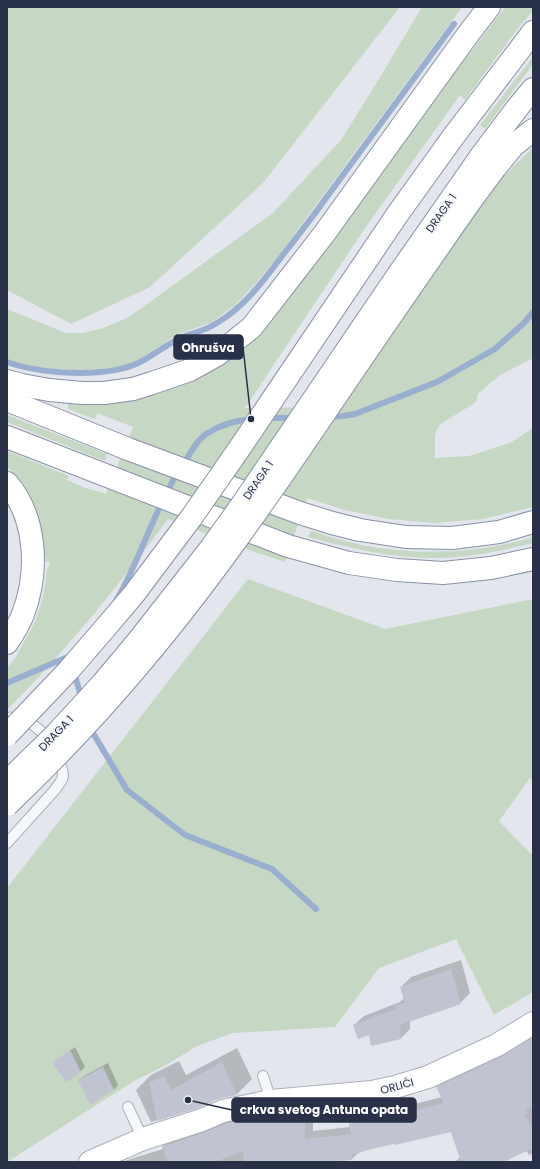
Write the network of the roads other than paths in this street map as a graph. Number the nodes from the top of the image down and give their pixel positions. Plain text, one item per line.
1 (489, 7) edge
2 (533, 32) edge
3 (533, 89) edge
4 (533, 130) edge
5 (488, 162) junction
6 (7, 381) edge
7 (7, 400) edge
8 (7, 437) edge
9 (7, 483) edge
10 (533, 522) edge
11 (533, 559) edge
12 (7, 643) edge
13 (7, 718) edge
14 (7, 734) edge
15 (7, 782) edge
16 (7, 805) edge
17 (7, 843) edge
18 (533, 1023) edge
19 (263, 1076) dead end
20 (271, 1101) junction
21 (128, 1107) dead end
22 (143, 1139) junction
23 (90, 1162) edge

1 - 6 main road
2 - 14 main road, bridge
3 - 5 main road
4 - 5 main road
5 - 15 main road, DRAGA 1, bridge
5 - 16 main road, bridge
7 - 10 main road, bridge
8 - 11 main road, bridge
9 - 12 main road
13 - 17 lane
18 - 20 main road, ORLIĆI
19 - 20 lane
20 - 22 main road, ORLIĆI
21 - 22 lane
22 - 23 main road, ORLIĆI

